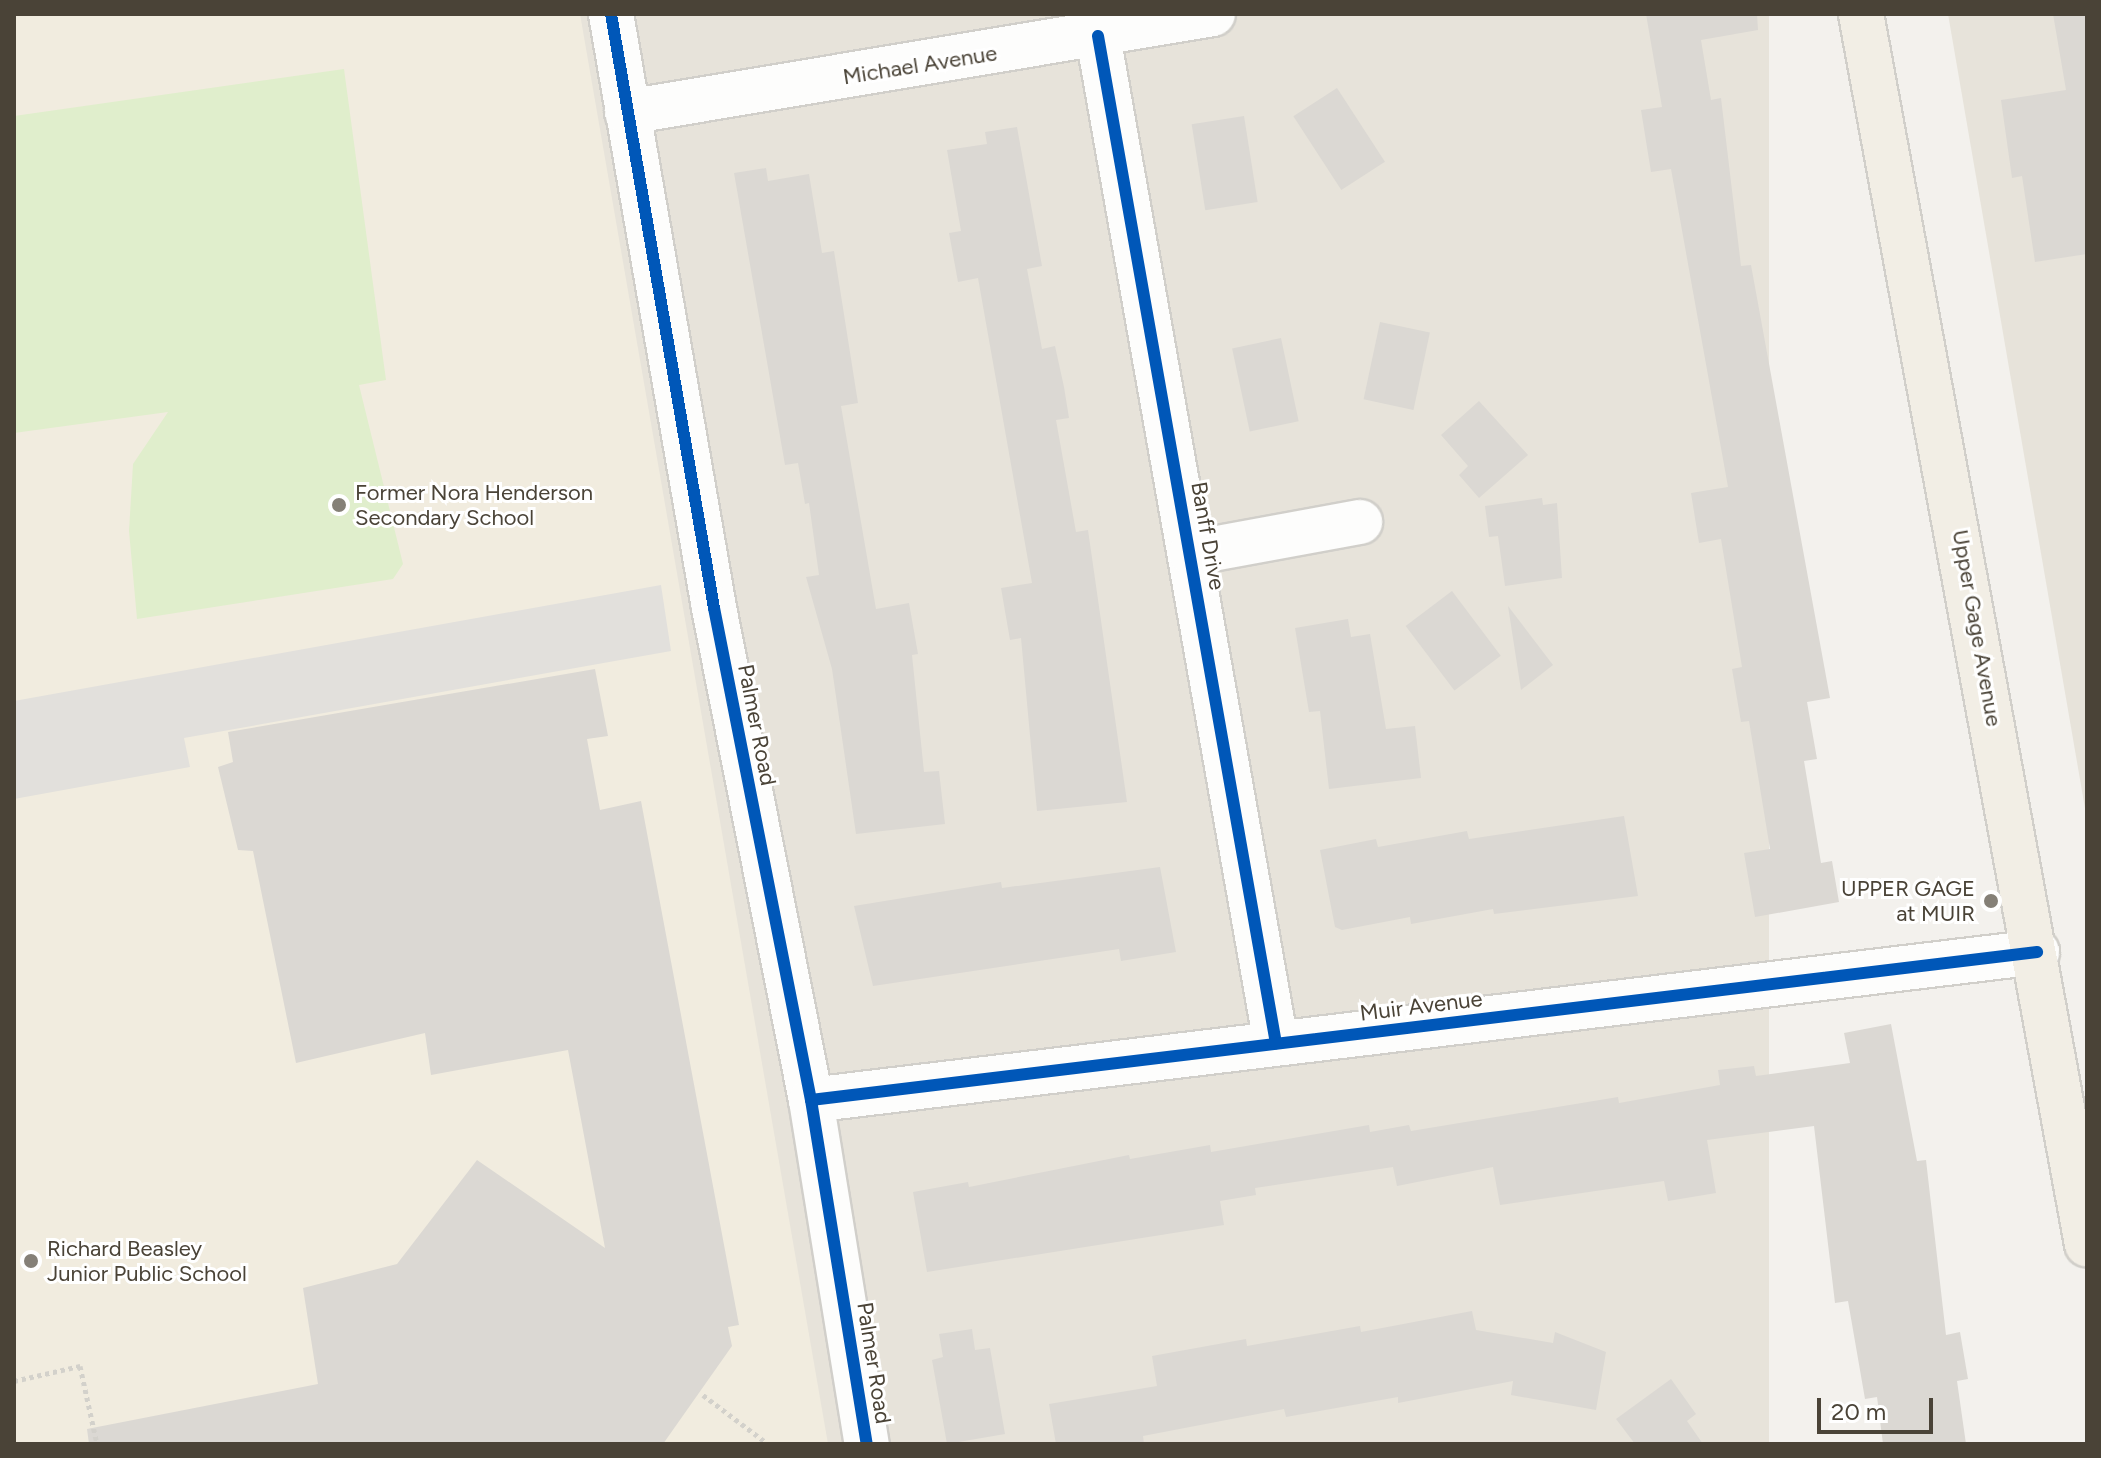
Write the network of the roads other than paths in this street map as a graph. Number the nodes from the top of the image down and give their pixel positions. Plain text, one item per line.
1 (611, 14) edge
2 (1213, 14) edge
3 (1861, 14) edge
4 (1098, 36) junction
5 (627, 112) junction
6 (1360, 522) dead end
7 (1191, 553) junction
8 (2037, 952) junction
9 (1276, 1043) junction
10 (811, 1100) junction
11 (2087, 1244) edge
12 (867, 1444) edge

1 - 5 street, Palmer Road
2 - 4 street, Michael Avenue
3 - 8 main road, Upper Gage Avenue
4 - 5 street, Michael Avenue
4 - 7 street, Banff Drive
5 - 10 street, Palmer Road
6 - 7 street
7 - 9 street, Banff Drive
8 - 9 street, Muir Avenue
8 - 11 main road, Upper Gage Avenue
9 - 10 street, Muir Avenue
10 - 12 street, Palmer Road

